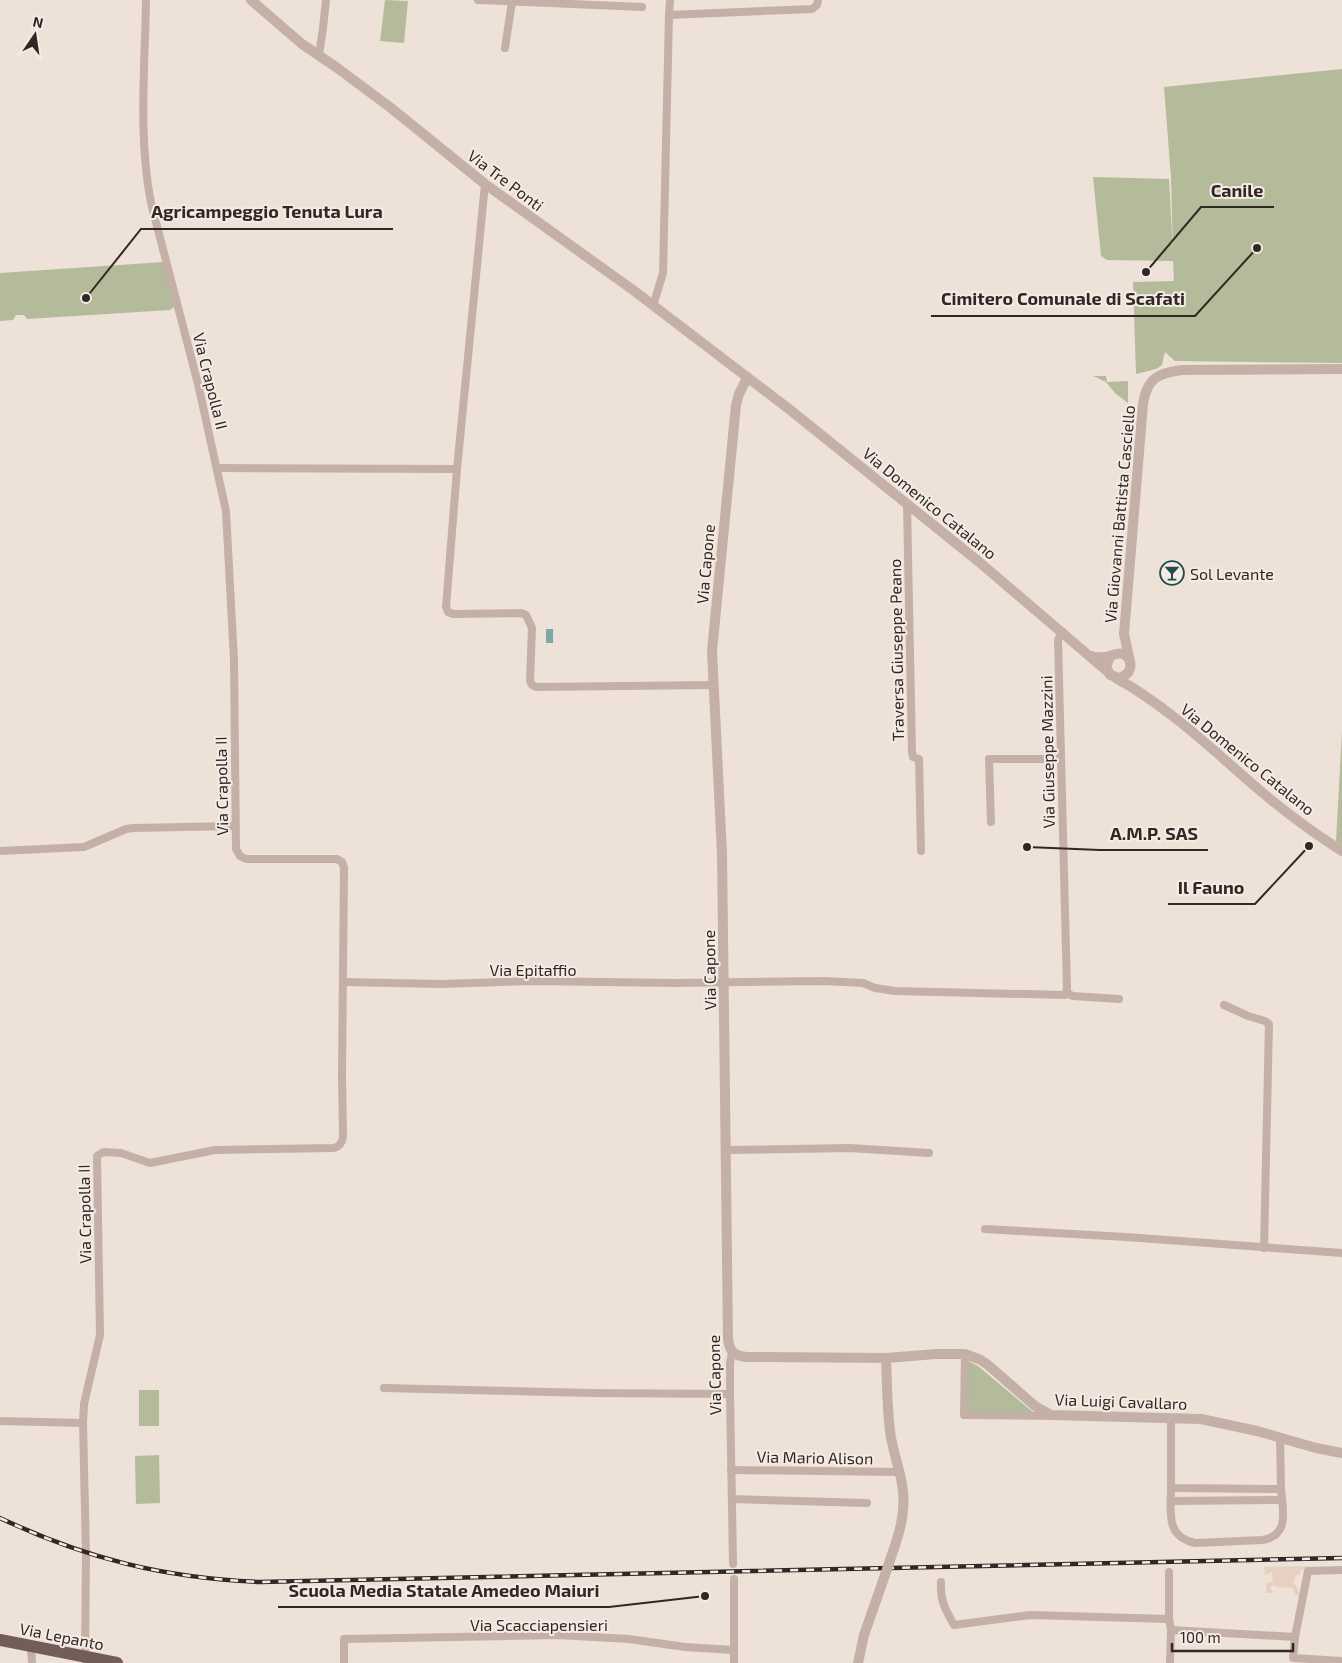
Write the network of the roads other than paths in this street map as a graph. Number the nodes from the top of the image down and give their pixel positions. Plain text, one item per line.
1 (146, 0) edge
2 (251, 0) edge
3 (326, 0) edge
4 (478, 0) edge
5 (670, 0) edge
6 (818, 0) edge
7 (512, 2) junction
8 (642, 7) dead end
9 (669, 15) junction
10 (505, 48) dead end
11 (319, 55) junction
12 (485, 184) junction
13 (653, 306) junction
14 (1342, 369) edge
15 (747, 378) junction
16 (218, 468) junction
17 (457, 470) junction
18 (907, 503) junction
19 (1062, 631) junction
20 (1124, 634) junction
21 (1091, 656) junction
22 (1111, 656) junction
23 (1130, 666) junction
24 (1112, 675) junction
25 (713, 685) junction
26 (1136, 688) junction
27 (1061, 758) junction
28 (991, 822) dead end
29 (235, 826) junction
30 (0, 851) edge
31 (922, 851) dead end
32 (1342, 851) edge
33 (343, 982) junction
34 (724, 982) junction
35 (1066, 993) junction
36 (1119, 999) dead end
37 (1224, 1005) dead end
38 (725, 1150) junction
39 (929, 1153) dead end
40 (985, 1229) dead end
41 (1264, 1248) junction
42 (1342, 1253) edge
43 (732, 1352) junction
44 (965, 1354) junction
45 (886, 1358) junction
46 (384, 1388) dead end
47 (730, 1394) junction
48 (1058, 1416) junction
49 (1171, 1418) junction
50 (0, 1421) edge
51 (83, 1423) junction
52 (1280, 1437) junction
53 (1342, 1453) edge
54 (731, 1470) junction
55 (899, 1472) junction
56 (1171, 1488) junction
57 (1281, 1489) junction
58 (732, 1499) junction
59 (1282, 1500) junction
60 (1171, 1501) junction
61 (867, 1503) dead end
62 (733, 1564) dead end
63 (1342, 1570) edge
64 (1169, 1572) dead end
65 (734, 1579) dead end
66 (940, 1582) dead end
67 (1169, 1619) junction
68 (1171, 1630) junction
69 (1295, 1637) junction
70 (0, 1640) edge
71 (31, 1646) junction
72 (733, 1650) junction
73 (85, 1660) edge
74 (1342, 1661) edge
75 (32, 1663) edge
76 (117, 1663) edge
77 (344, 1663) edge
78 (734, 1663) edge
79 (858, 1663) edge
80 (1170, 1663) edge

1 - 16 street, Via Crapolla II
2 - 11 street, Via Tre Ponti
3 - 11 street
4 - 7 street
5 - 9 street
6 - 9 street
7 - 8 street
7 - 10 street
9 - 13 street
11 - 12 street, Via Tre Ponti
12 - 13 street, Via Tre Ponti
12 - 17 street
13 - 15 street, Via Tre Ponti
14 - 20 street, Via Giovanni Battista Casciello
15 - 18 street, Via Domenico Catalano
15 - 25 street, Via Capone
16 - 17 street
16 - 29 street, Via Crapolla II
17 - 25 street
18 - 19 street, Via Domenico Catalano
18 - 31 street, Traversa Giuseppe Peano
19 - 21 street, Via Domenico Catalano
19 - 27 street, Via Giuseppe Mazzini
20 - 22 street, Via Giovanni Battista Casciello
20 - 23 street, Via Giovanni Battista Casciello
21 - 22 street
21 - 24 street, Via Domenico Catalano
22 - 23 street
22 - 24 street
23 - 24 street
23 - 26 street
24 - 26 street, Via Domenico Catalano
25 - 34 street, Via Capone
26 - 32 street, Via Domenico Catalano
27 - 28 street
27 - 35 street, Via Giuseppe Mazzini
29 - 30 street
29 - 33 street, Via Crapolla II
33 - 34 street, Via Epitaffio
33 - 51 street, Via Crapolla II
34 - 35 street
34 - 38 street, Via Capone
35 - 36 street
37 - 41 street
38 - 39 street
38 - 43 street, Via Capone
40 - 41 street
41 - 42 street
43 - 45 street, Via Luigi Cavallaro
43 - 47 street, Via Capone
44 - 45 street, Via Luigi Cavallaro
44 - 48 street, Via Luigi Cavallaro
44 - 48 street
45 - 55 street
46 - 47 street
47 - 54 street, Via Capone
48 - 49 street, Via Luigi Cavallaro
49 - 52 street, Via Luigi Cavallaro
49 - 56 street
50 - 51 street
51 - 73 street, Via Crapolla II
52 - 53 street, Via Luigi Cavallaro
52 - 57 street
54 - 55 street, Via Mario Alison
54 - 58 street, Via Capone
55 - 79 street, bridge
56 - 57 street
56 - 60 street
57 - 59 street
58 - 61 street
58 - 62 street, Via Capone
59 - 60 street
59 - 60 street
63 - 69 street
64 - 67 street
65 - 72 street
66 - 67 street
67 - 68 street
68 - 69 street
68 - 80 street
69 - 74 street
70 - 71 main road, Via Lepanto
71 - 73 main road, Via Lepanto
71 - 75 street
72 - 77 street, Via Scacciapensieri
72 - 78 street
73 - 76 main road, Via Lepanto

